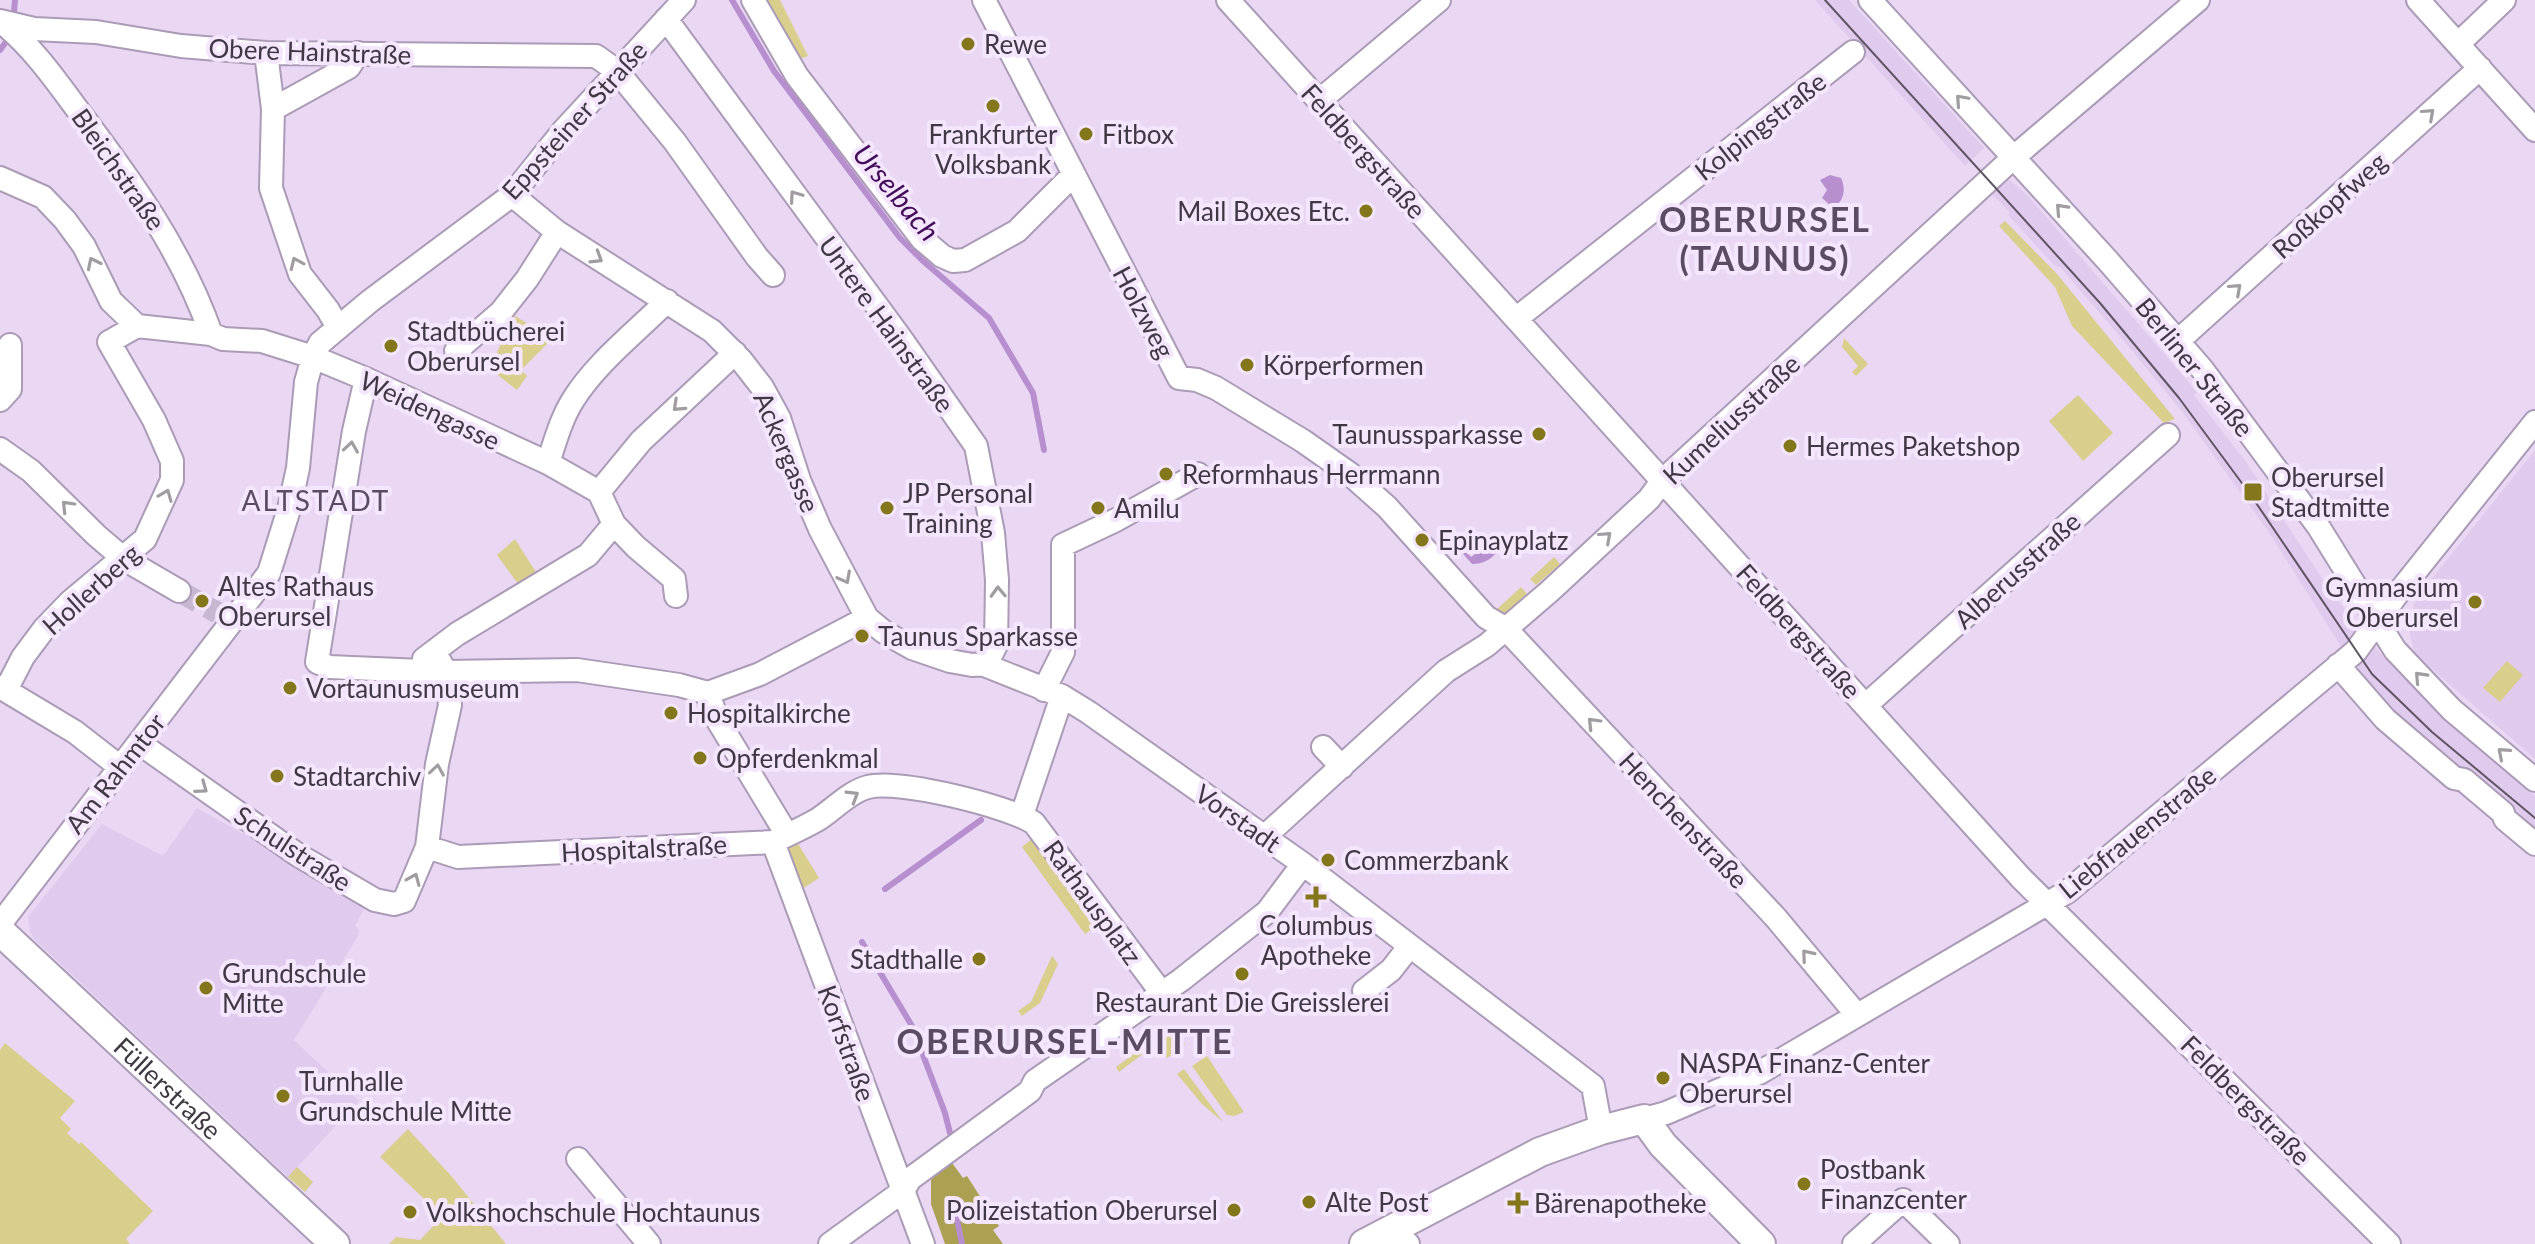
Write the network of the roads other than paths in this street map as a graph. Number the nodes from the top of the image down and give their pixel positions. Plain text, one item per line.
1 (2, 0) edge
2 (684, 0) edge
3 (753, 0) edge
4 (984, 0) edge
5 (1228, 0) edge
6 (1439, 0) edge
7 (1870, 0) edge
8 (2198, 0) edge
9 (2418, 0) edge
10 (2504, 0) edge
11 (666, 19) junction
12 (0, 21) edge
13 (2458, 44) junction
14 (1853, 52) dead end
15 (266, 53) junction
16 (358, 53) junction
17 (2480, 68) junction
18 (617, 71) junction
19 (1319, 101) junction
20 (273, 109) junction
21 (2535, 130) edge
22 (2014, 157) junction
23 (1073, 175) junction
24 (0, 178) edge
25 (512, 195) junction
26 (557, 232) junction
27 (773, 275) dead end
28 (667, 301) junction
29 (1517, 318) junction
30 (137, 326) junction
31 (338, 328) junction
32 (211, 334) junction
33 (2178, 341) junction
34 (10, 345) dead end
35 (456, 351) dead end
36 (735, 353) junction
37 (313, 357) junction
38 (366, 379) junction
39 (0, 400) edge
40 (2535, 422) edge
41 (2168, 435) dead end
42 (0, 449) edge
43 (548, 463) junction
44 (1198, 474) dead end
45 (1663, 480) junction
46 (599, 492) junction
47 (614, 524) junction
48 (124, 559) junction
49 (179, 591) tunnel mouth
50 (676, 596) dead end
51 (867, 618) junction
52 (2378, 621) junction
53 (1506, 629) junction
54 (440, 663) junction
55 (982, 664) junction
56 (2338, 665) junction
57 (3, 689) edge
58 (708, 693) junction
59 (1053, 693) junction
60 (1866, 705) junction
61 (139, 743) junction
62 (1323, 747) dead end
63 (120, 767) junction
64 (1342, 767) junction
65 (2535, 780) edge
66 (1022, 815) junction
67 (1264, 837) junction
68 (780, 838) junction
69 (2535, 844) edge
70 (427, 847) junction
71 (1303, 864) junction
72 (2049, 904) junction
73 (0, 924) edge
74 (0, 931) edge
75 (1409, 947) junction
76 (1364, 991) dead end
77 (1161, 992) junction
78 (1857, 1015) junction
79 (1644, 1119) junction
80 (1601, 1130) junction
81 (578, 1159) dead end
82 (903, 1191) junction
83 (1401, 1236) edge
84 (335, 1244) edge
85 (649, 1244) edge
86 (830, 1244) edge
87 (923, 1244) edge
88 (1364, 1244) edge
89 (1761, 1244) edge
90 (1854, 1244) edge
91 (1948, 1244) edge
92 (2389, 1244) edge

1 - 12 street
2 - 11 street, Eppsteiner Straße
3 - 23 street
4 - 23 street, Holzweg
5 - 19 street, Feldbergstraße
6 - 19 street
22 -> 7 street, Berliner Straße
8 - 22 street, Kumeliusstraße
9 - 13 street
10 - 13 street
11 - 18 street, Eppsteiner Straße
55 -> 11 street, Untere Hainstraße
12 - 15 street, Obere Hainstraße
12 - 32 street, Bleichstraße
13 - 17 street
14 - 29 street, Kolpingstraße
15 - 16 street, Obere Hainstraße
15 - 20 street
16 - 18 street, Obere Hainstraße
16 - 20 street
17 - 21 street
33 -> 17 street, Roßkopfweg
18 - 25 street, Eppsteiner Straße
18 - 27 street
19 - 29 street, Feldbergstraße
31 -> 20 street
33 -> 22 street, Berliner Straße
22 - 45 street, Kumeliusstraße
23 - 53 street, Holzweg
30 -> 24 street
25 - 26 street, Ackergasse
25 - 31 street, Eppsteiner Straße
26 -> 28 street, Ackergasse
26 - 35 street
28 - 36 street, Ackergasse
28 - 43 street
29 - 45 street, Feldbergstraße
30 - 32 street
48 -> 30 street, Hollerberg
31 - 37 street, Eppsteiner Straße
32 - 37 street
33 - 52 street, Berliner Straße
34 - 39 street
36 -> 46 street
36 -> 51 street, Ackergasse
37 - 38 street, Weidengasse
37 - 61 street, Am Rahmtor
38 - 43 street, Weidengasse
54 -> 38 street
40 - 52 street, Liebfrauenstraße
41 - 60 street, Alberusstraße
48 -> 42 street
43 - 46 street, Weidengasse
44 - 59 street
53 -> 45 street, Kumeliusstraße
45 - 60 street, Feldbergstraße
46 - 47 street
47 - 50 street
47 - 54 street
48 - 49 street
48 - 57 street, Hollerberg
51 - 55 street, Vorstadt
51 - 58 street
52 - 56 street, Liebfrauenstraße
65 -> 52 street, Berliner Straße
53 - 64 street, Kumeliusstraße
78 -> 53 street, Henchenstraße
54 - 58 street
70 -> 54 street
55 - 59 street, Vorstadt
56 - 69 street
56 - 72 street, Liebfrauenstraße
57 - 63 street
58 - 68 street, Korfstraße
59 - 66 street
59 - 67 street, Vorstadt
60 - 72 street, Feldbergstraße
61 - 63 street, Am Rahmtor
61 -> 70 street, Schulstraße
62 - 64 street
63 - 73 street, Am Rahmtor
64 - 67 street, Kumeliusstraße
68 -> 66 street, Hospitalstraße
66 - 77 street, Rathausplatz
67 - 71 street, Vorstadt
68 - 70 street, Hospitalstraße
68 - 82 street, Korfstraße
71 - 75 street, Vorstadt
71 - 77 street
72 - 78 street, Liebfrauenstraße
72 - 92 street, Feldbergstraße
74 - 84 main road, Füllerstraße
75 - 76 street
75 - 80 street, Vorstadt
77 - 82 street
78 - 79 street, Liebfrauenstraße
79 - 80 main road
79 - 89 main road
80 - 83 main road
81 - 85 street
82 - 86 street
82 - 87 street, Korfstraße
83 - 88 main road
90 - 91 street

